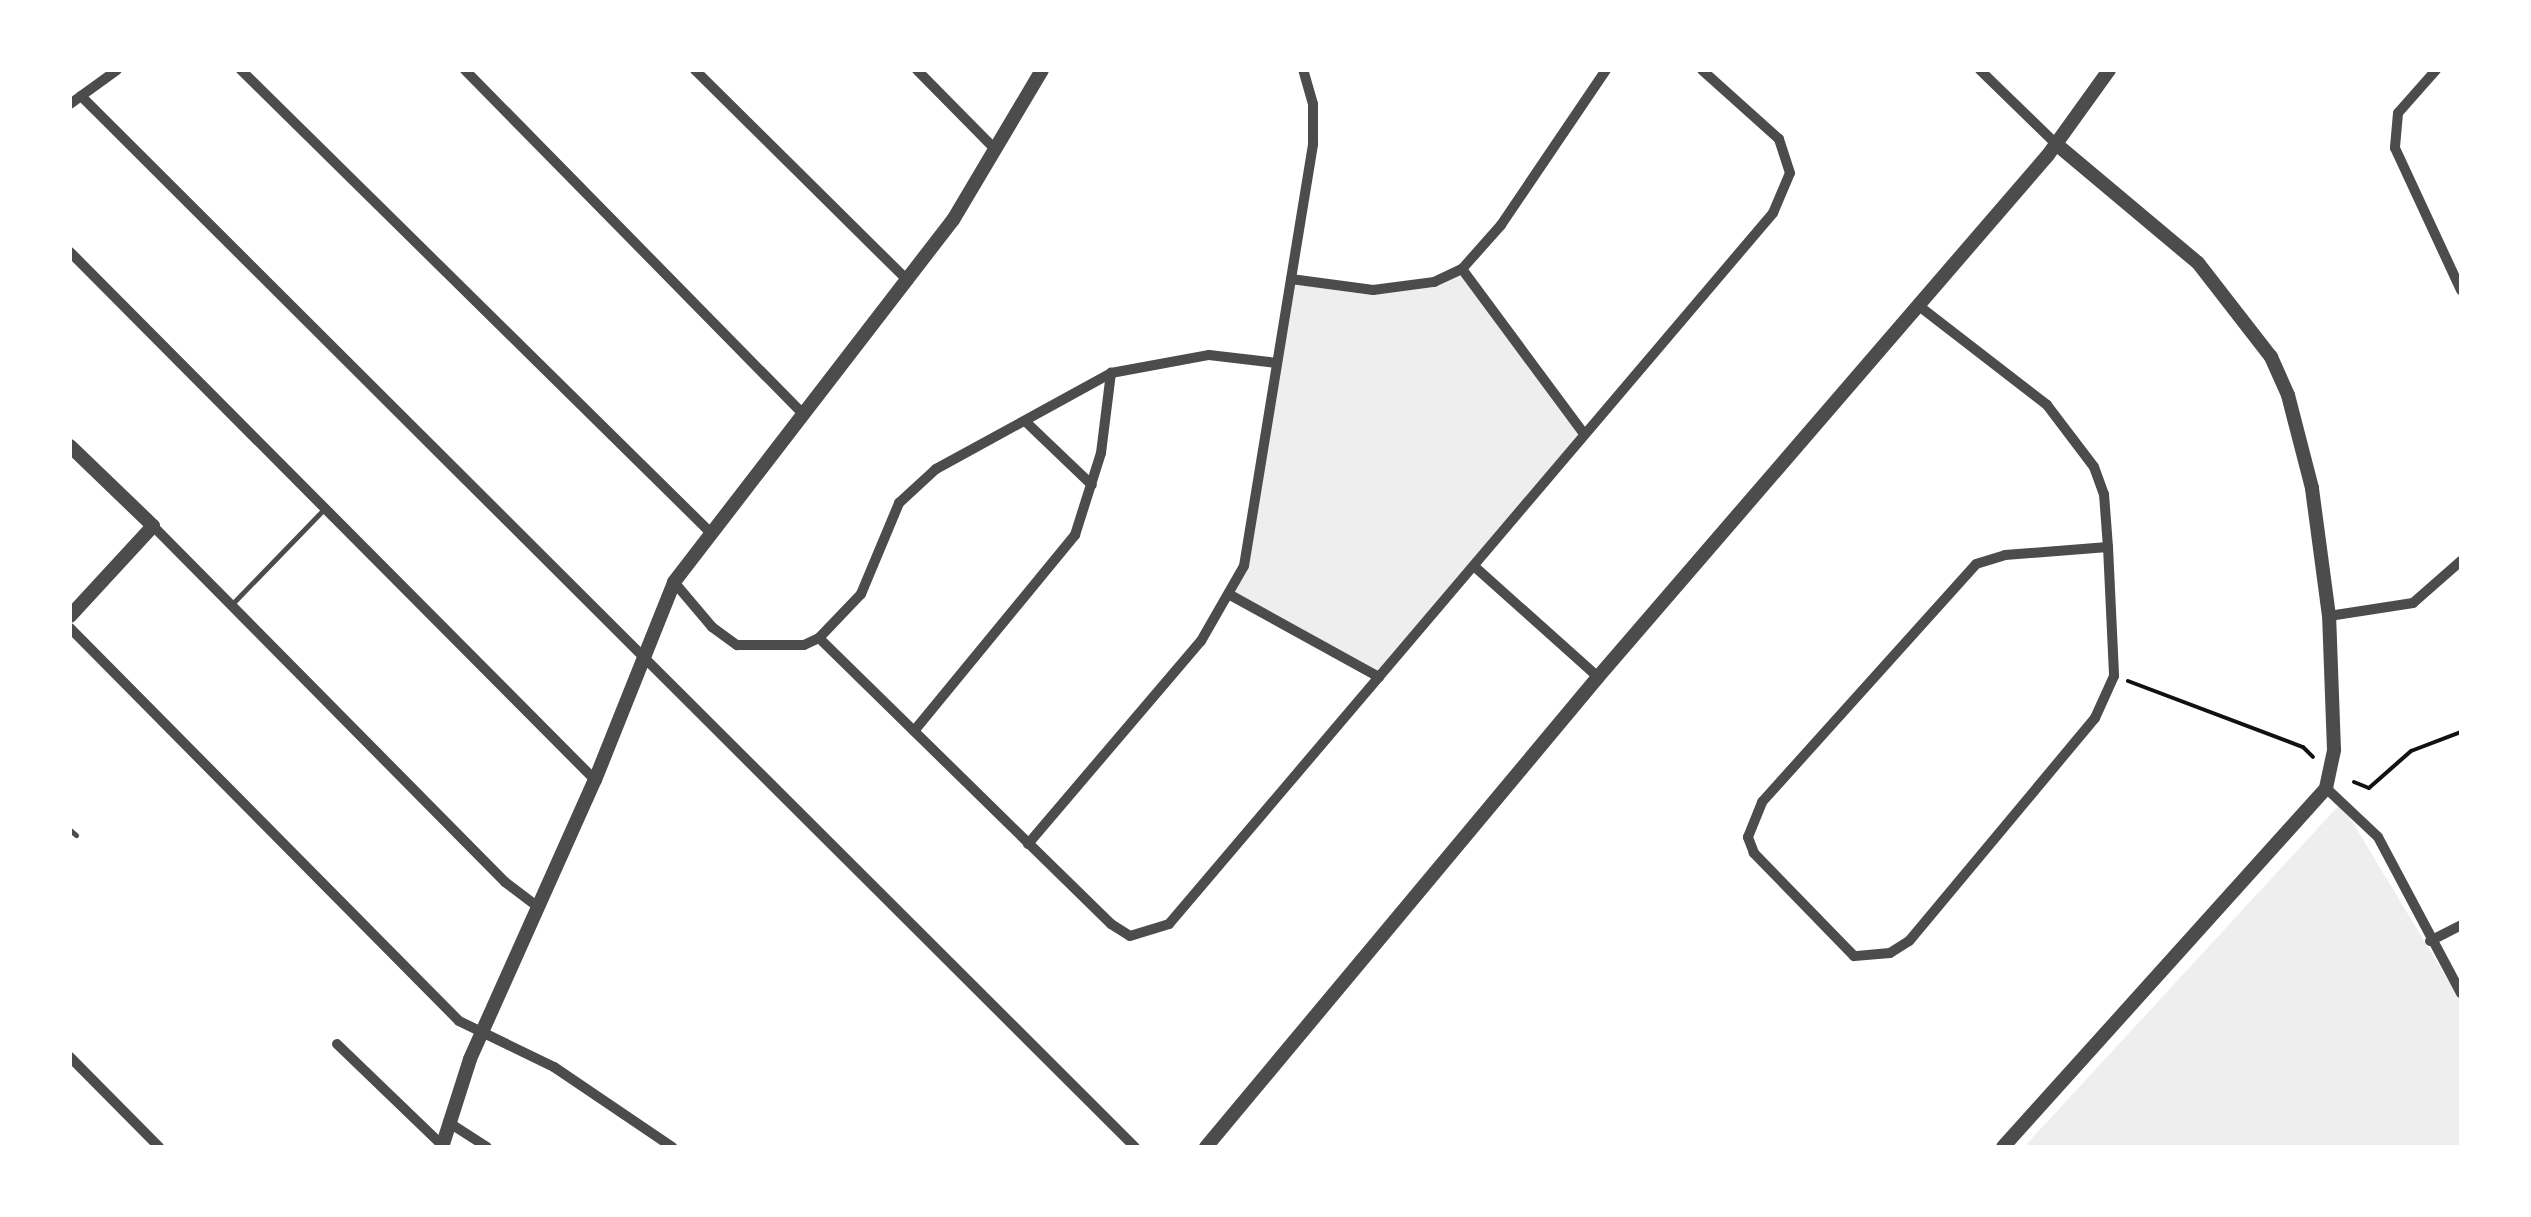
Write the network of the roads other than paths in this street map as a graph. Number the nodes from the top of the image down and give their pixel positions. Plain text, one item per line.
1 (117, 70) edge
2 (242, 70) edge
3 (466, 70) edge
4 (695, 70) edge
5 (917, 70) edge
6 (1042, 70) edge
7 (1606, 70) edge
8 (1702, 70) edge
9 (1980, 70) edge
10 (2109, 70) edge
11 (2436, 70) edge
12 (1310, 73) edge
13 (82, 96) junction
14 (70, 104) edge
15 (2056, 144) junction
16 (996, 150) junction
17 (70, 252) edge
18 (1462, 269) junction
19 (1290, 279) junction
20 (908, 281) junction
21 (2461, 290) edge
22 (1919, 306) junction
23 (1277, 362) junction
24 (1111, 372) junction
25 (802, 414) junction
26 (1026, 422) junction
27 (1584, 434) junction
28 (70, 446) edge
29 (1092, 485) junction
30 (328, 505) junction
31 (153, 526) junction
32 (709, 531) junction
33 (2108, 547) junction
34 (2461, 561) edge
35 (1476, 567) junction
36 (674, 582) junction
37 (1232, 596) junction
38 (230, 605) junction
39 (70, 616) edge
40 (2328, 616) junction
41 (70, 628) edge
42 (820, 638) junction
43 (641, 660) junction
44 (1379, 677) junction
45 (1598, 678) junction
46 (914, 731) junction
47 (595, 780) junction
48 (2326, 788) junction
49 (70, 830) edge
50 (76, 835) dead end
51 (1028, 844) junction
52 (538, 907) junction
53 (2461, 926) edge
54 (2430, 940) junction
55 (2461, 993) edge
56 (482, 1032) junction
57 (337, 1044) dead end
58 (70, 1057) edge
59 (448, 1122) junction
60 (442, 1146) edge
61 (160, 1147) edge
62 (486, 1147) edge
63 (672, 1147) edge
64 (1135, 1147) edge
65 (1206, 1147) edge
66 (2003, 1147) edge

1 - 13 street
2 - 32 street
3 - 25 street
4 - 20 street
5 - 16 street
6 - 16 street
7 - 18 street
8 - 27 street
9 - 15 street
10 - 15 street
11 - 21 street
12 - 19 street
13 - 14 street
13 - 43 street
15 - 22 street
15 - 40 street
16 - 20 street
17 - 30 street
18 - 19 street
18 - 27 street
19 - 23 street
20 - 25 street
22 - 33 street
22 - 45 street
23 - 24 street
23 - 37 street
24 - 26 street
24 - 29 street
25 - 32 street
26 - 29 street
26 - 42 street
27 - 35 street
28 - 31 street
29 - 46 street
30 - 38 lane
30 - 47 street
31 - 38 street
31 - 39 street
32 - 36 street
33 - 33 street
34 - 40 street
35 - 44 street
35 - 45 street
36 - 42 street
36 - 43 street
37 - 44 street
37 - 51 street
38 - 52 street
40 - 48 street
41 - 56 street
42 - 46 street
43 - 47 street
43 - 64 street
44 - 51 street
45 - 65 street
46 - 51 street
47 - 52 street
48 - 54 street
48 - 66 street
49 - 50 lane
52 - 56 street
53 - 54 street
54 - 55 street
56 - 59 street
56 - 63 street
57 - 60 street
58 - 61 street
59 - 60 street
59 - 62 street

